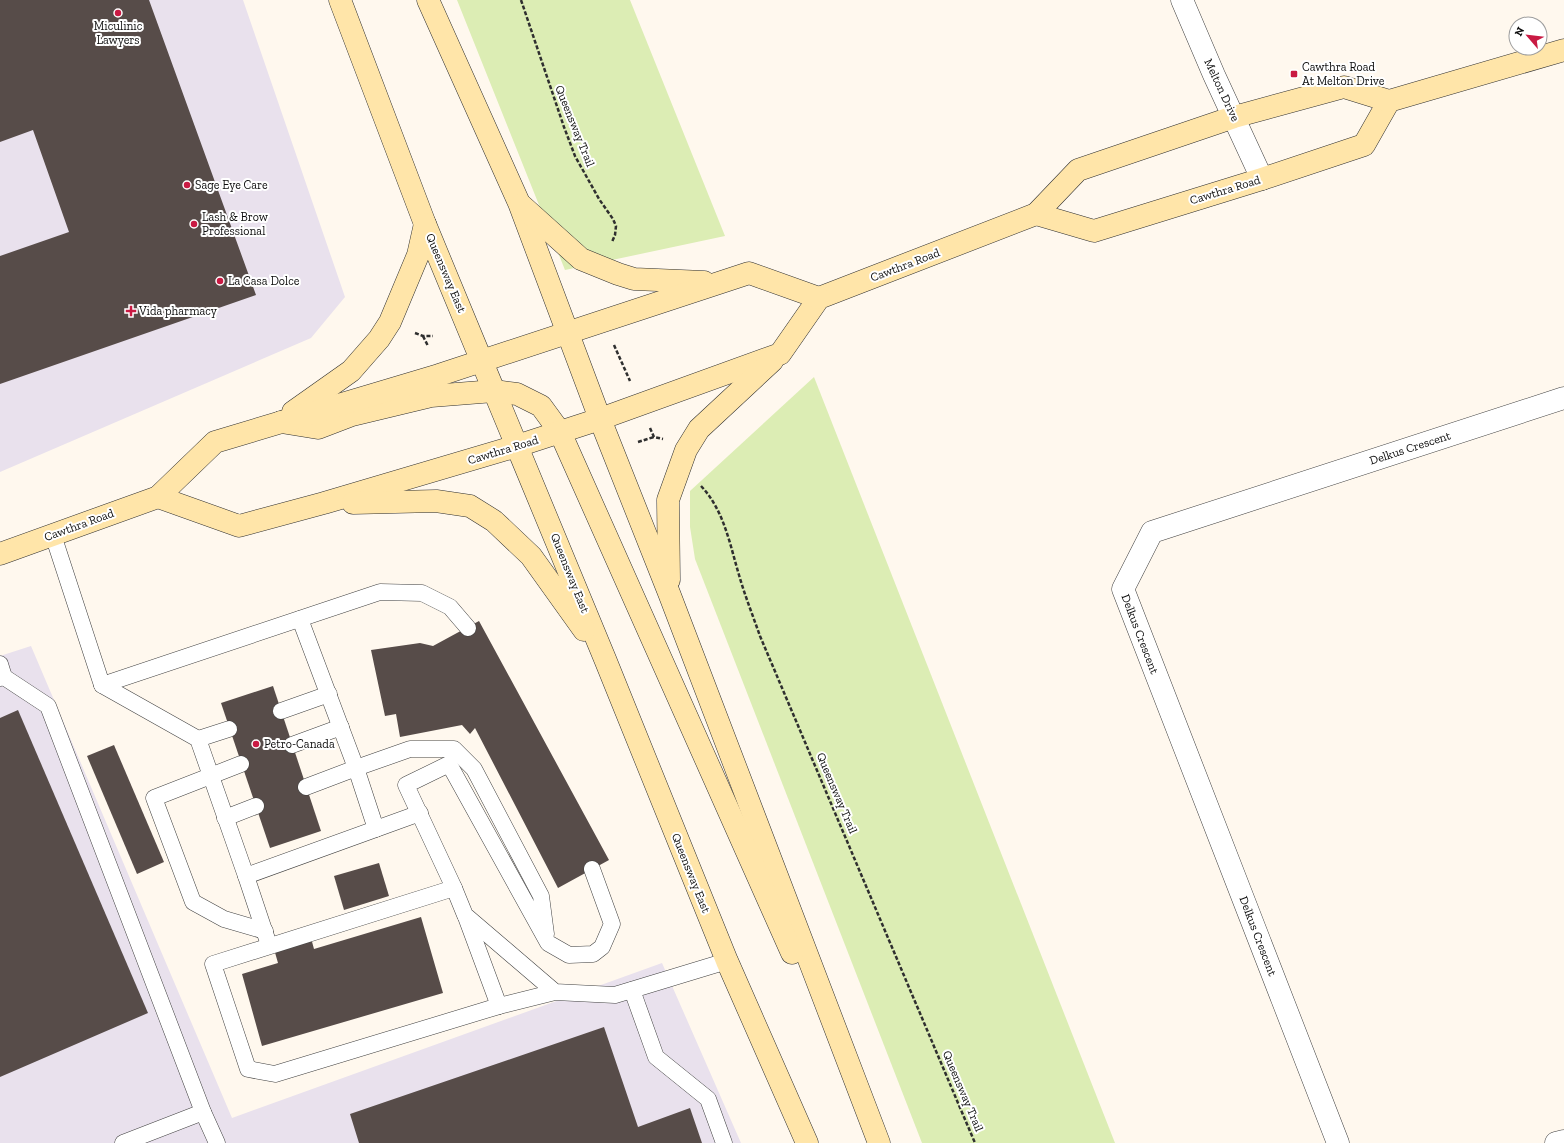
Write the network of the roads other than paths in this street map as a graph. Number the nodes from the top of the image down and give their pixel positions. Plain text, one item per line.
1 (340, 0) edge
2 (428, 0) edge
3 (1182, 0) edge
4 (1564, 50) edge
5 (1389, 101) junction
6 (1234, 117) junction
7 (1262, 179) junction
8 (519, 203) junction
9 (1036, 214) junction
10 (425, 224) junction
11 (717, 283) junction
12 (819, 298) junction
13 (568, 332) junction
14 (780, 354) junction
15 (482, 360) junction
16 (494, 391) junction
17 (1564, 398) edge
18 (600, 419) junction
19 (281, 422) junction
20 (560, 432) junction
21 (517, 446) junction
22 (158, 496) junction
23 (324, 503) junction
24 (53, 535) junction
25 (0, 554) edge
26 (669, 593) junction
27 (300, 619) junction
28 (468, 628) dead end
29 (605, 660) junction
30 (1, 673) edge
31 (102, 685) junction
32 (329, 694) junction
33 (281, 711) dead end
34 (341, 727) junction
35 (230, 728) dead end
36 (198, 739) junction
37 (292, 745) dead end
38 (242, 764) dead end
39 (356, 768) junction
40 (210, 776) junction
41 (306, 787) dead end
42 (256, 806) dead end
43 (420, 813) junction
44 (225, 818) junction
45 (376, 829) junction
46 (592, 869) dead end
47 (246, 876) junction
48 (454, 888) junction
49 (465, 915) junction
50 (267, 939) junction
51 (548, 943) junction
52 (727, 961) junction
53 (632, 990) junction
54 (555, 992) junction
55 (499, 1006) junction
56 (203, 1112) junction
57 (1564, 1141) edge
58 (123, 1143) edge
59 (217, 1143) edge
60 (724, 1143) edge
61 (806, 1143) edge
62 (877, 1143) edge
63 (1338, 1143) edge
64 (1556, 1143) edge

1 - 10 main road, Queensway East
2 - 8 main road
3 - 6 street, Melton Drive
4 - 5 main road
5 - 6 main road, Cawthra Road
5 - 7 main road, Cawthra Road
6 - 7 street, Melton Drive
6 - 9 main road, Cawthra Road
7 - 9 main road, Cawthra Road
8 - 11 main road
8 - 13 main road
9 - 12 main road, Cawthra Road
10 - 15 main road, Queensway East
10 - 19 main road
11 - 12 main road, Cawthra Road
11 - 13 main road, Cawthra Road
12 - 14 main road
13 - 15 main road, Cawthra Road
13 - 18 main road
14 - 18 main road, Cawthra Road
14 - 26 main road
15 - 16 main road, Queensway East
15 - 19 main road, Cawthra Road
16 - 19 main road
16 - 20 main road
16 - 21 main road, Queensway East
17 - 63 street, Delkus Crescent
18 - 20 main road, Cawthra Road
18 - 26 main road
19 - 22 main road, Cawthra Road
20 - 21 main road, Cawthra Road
20 - 62 main road
21 - 23 main road, Cawthra Road
21 - 29 main road, Queensway East
22 - 23 main road, Cawthra Road
22 - 24 main road, Cawthra Road
23 - 29 main road
24 - 25 main road, Cawthra Road
24 - 31 lane
26 - 62 main road
27 - 28 lane
27 - 31 lane
27 - 32 lane
29 - 52 main road, Queensway East
30 - 56 lane
31 - 36 lane
32 - 33 lane
32 - 34 lane
34 - 37 lane
34 - 39 lane
35 - 36 lane
36 - 40 lane
38 - 40 lane
39 - 41 lane
39 - 45 lane
39 - 51 lane
40 - 44 lane
40 - 50 lane
42 - 44 lane
43 - 45 lane
43 - 48 lane
43 - 51 lane
44 - 47 lane
45 - 47 lane
46 - 51 lane
47 - 50 lane
48 - 49 lane
48 - 50 lane
49 - 54 lane
49 - 55 lane
50 - 55 lane
52 - 53 lane
52 - 61 main road, Queensway East
53 - 54 lane
53 - 60 lane
54 - 55 lane
56 - 58 lane
56 - 59 lane
57 - 64 street

